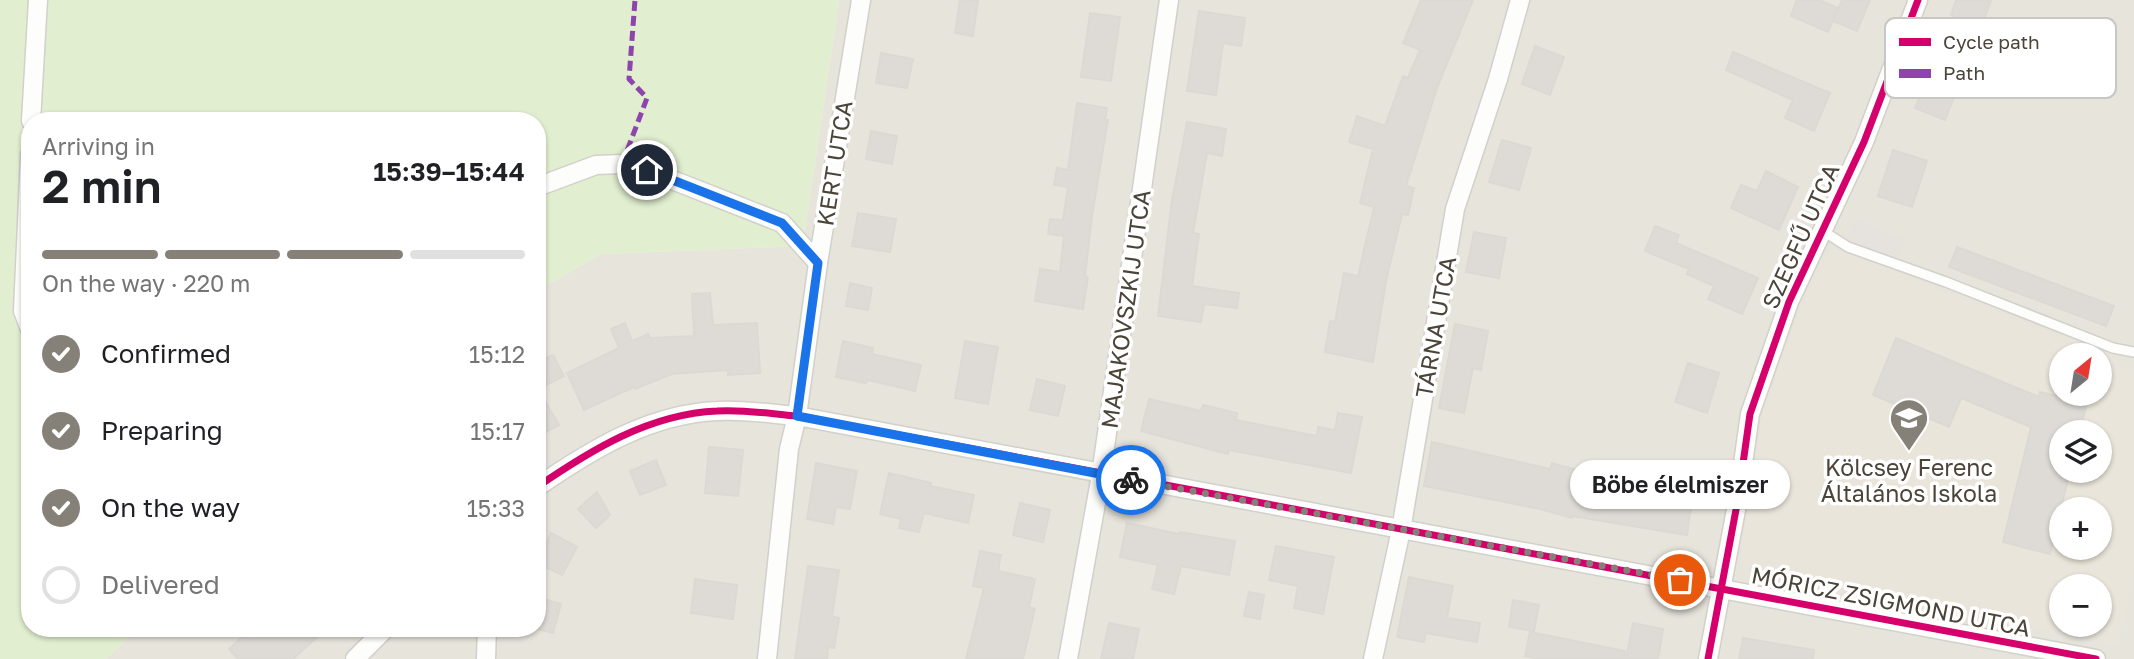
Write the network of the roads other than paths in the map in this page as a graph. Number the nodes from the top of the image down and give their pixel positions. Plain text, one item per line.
1 (38, 0) edge
2 (861, 0) edge
3 (1169, 0) edge
4 (1520, 0) edge
5 (1918, 0) edge
6 (1911, 18) edge
7 (1885, 87) edge
8 (32, 112) edge
9 (546, 184) edge
10 (1823, 231) junction
11 (818, 263) junction
12 (2134, 352) edge
13 (797, 416) junction
14 (1101, 475) junction
15 (546, 481) edge
16 (1401, 530) junction
17 (1720, 589) junction
18 (377, 637) edge
19 (487, 637) edge
20 (355, 659) edge
21 (486, 659) edge
22 (766, 659) edge
23 (1068, 659) edge
24 (1373, 659) edge
25 (1708, 659) edge
26 (2096, 659) edge

1 - 8 street
2 - 11 street, KERT UTCA
3 - 14 street, MAJAKOVSZKIJ UTCA
4 - 16 street, TÁRNA UTCA
5 - 6 street, SZEGFŰ UTCA
7 - 10 street, SZEGFŰ UTCA
9 - 11 street
10 - 12 lane
10 - 17 street, SZEGFŰ UTCA
11 - 13 street, KERT UTCA
13 - 14 street, MÓRICZ ZSIGMOND UTCA
13 - 15 street, MÓRICZ ZSIGMOND UTCA
13 - 22 street, KERT UTCA
14 - 16 street, MÓRICZ ZSIGMOND UTCA
14 - 23 street, MAJAKOVSZKIJ UTCA
16 - 17 street, MÓRICZ ZSIGMOND UTCA
16 - 24 street, TÁRNA UTCA
17 - 25 street, SZEGFŰ UTCA
17 - 26 street, MÓRICZ ZSIGMOND UTCA
18 - 20 street
19 - 21 street

